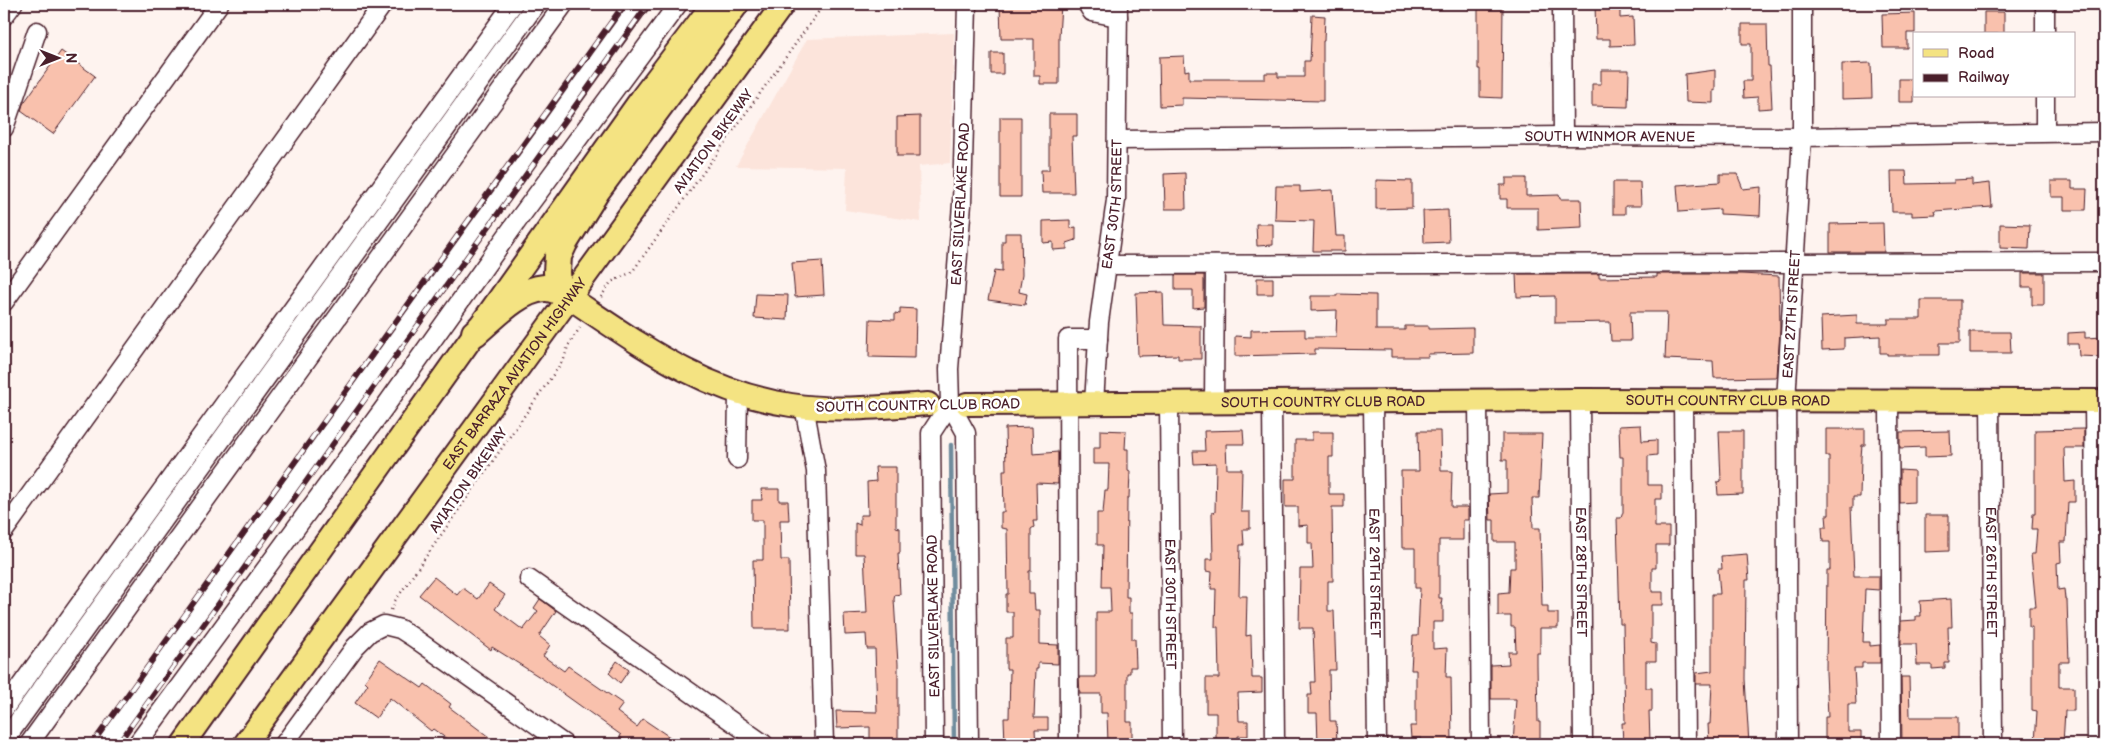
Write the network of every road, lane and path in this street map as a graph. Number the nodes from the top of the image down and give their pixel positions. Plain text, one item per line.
1 (12, 4) edge
2 (219, 4) edge
3 (383, 4) edge
4 (514, 4) edge
5 (536, 4) edge
6 (564, 4) edge
7 (640, 4) edge
8 (678, 4) edge
9 (712, 4) edge
10 (734, 4) edge
11 (783, 4) edge
12 (824, 4) edge
13 (967, 4) edge
14 (1087, 4) edge
15 (1562, 4) edge
16 (1802, 4) edge
17 (2045, 4) edge
18 (1118, 11) edge
19 (4, 16) edge
20 (36, 31) dead end
21 (2045, 32) edge
22 (2045, 98) edge
23 (4, 128) edge
24 (2045, 132) junction
25 (2104, 132) edge
26 (1564, 136) junction
27 (1802, 136) junction
28 (1118, 140) junction
29 (2104, 262) edge
30 (1794, 264) junction
31 (1107, 265) junction
32 (1216, 265) junction
33 (611, 282) dead end
34 (570, 298) junction
35 (4, 302) edge
36 (475, 333) junction
37 (1098, 339) junction
38 (568, 346) dead end
39 (738, 392) junction
40 (1580, 400) junction
41 (1990, 400) junction
42 (1684, 401) junction
43 (1786, 401) junction
44 (1889, 401) junction
45 (2099, 401) edge
46 (1373, 402) junction
47 (1478, 402) junction
48 (1068, 403) junction
49 (1094, 403) junction
50 (1214, 403) junction
51 (1272, 403) junction
52 (949, 404) junction
53 (1169, 404) junction
54 (804, 406) junction
55 (737, 459) dead end
56 (4, 531) edge
57 (529, 579) dead end
58 (384, 626) junction
59 (4, 709) edge
60 (4, 741) edge
61 (29, 744) edge
62 (106, 744) edge
63 (137, 744) edge
64 (183, 744) edge
65 (245, 744) edge
66 (284, 744) edge
67 (564, 744) edge
68 (764, 744) edge
69 (824, 744) edge
70 (934, 744) edge
71 (970, 744) edge
72 (1070, 744) edge
73 (1172, 744) edge
74 (1275, 744) edge
75 (1377, 744) edge
76 (1481, 744) edge
77 (1583, 744) edge
78 (1686, 744) edge
79 (1788, 744) edge
80 (1891, 744) edge
81 (1993, 744) edge
82 (2097, 744) edge

1 - 19 street
2 - 35 street
3 - 56 street
4 - 59 street
5 - 60 street
6 - 61 street
7 - 62 street
8 - 63 street
9 - 36 main road
10 - 34 highway
11 - 34 main road, EAST BARRAZA AVIATION HIGHWAY
12 - 33 path, AVIATION BIKEWAY
13 - 52 street, EAST SILVERLAKE ROAD
14 - 18 street
15 - 26 street
16 - 27 street, EAST 27TH STREET
17 - 21 street
18 - 28 street, EAST 30TH STREET
20 - 23 street
22 - 24 street
24 - 25 street, SOUTH WINMOR AVENUE
24 - 27 street, SOUTH WINMOR AVENUE
26 - 27 street, SOUTH WINMOR AVENUE
26 - 28 street, SOUTH WINMOR AVENUE
27 - 30 street, EAST 27TH STREET
28 - 31 street, EAST 30TH STREET
29 - 30 street
30 - 32 street
30 - 43 street, EAST 27TH STREET
31 - 32 street
31 - 37 street, EAST 30TH STREET
32 - 50 street
34 - 36 highway
34 - 39 main road, SOUTH COUNTRY CLUB ROAD
34 - 65 main road, EAST BARRAZA AVIATION HIGHWAY
36 - 64 main road
37 - 48 street
37 - 49 street, EAST 30TH STREET
38 - 58 path, AVIATION BIKEWAY
39 - 54 main road, SOUTH COUNTRY CLUB ROAD
39 - 55 street
40 - 42 main road, SOUTH COUNTRY CLUB ROAD
40 - 47 main road, SOUTH COUNTRY CLUB ROAD
40 - 77 street, EAST 28TH STREET
41 - 44 main road, SOUTH COUNTRY CLUB ROAD
41 - 45 main road, SOUTH COUNTRY CLUB ROAD
41 - 81 street, EAST 26TH STREET
42 - 43 main road, SOUTH COUNTRY CLUB ROAD
42 - 78 street
43 - 44 main road, SOUTH COUNTRY CLUB ROAD
43 - 79 street, EAST 27TH STREET
44 - 80 street
45 - 82 street
46 - 47 main road, SOUTH COUNTRY CLUB ROAD
46 - 51 main road, SOUTH COUNTRY CLUB ROAD
46 - 75 street, EAST 29TH STREET
47 - 76 street
48 - 49 main road, SOUTH COUNTRY CLUB ROAD
48 - 52 main road, SOUTH COUNTRY CLUB ROAD
48 - 72 street
49 - 53 main road, SOUTH COUNTRY CLUB ROAD
50 - 51 main road, SOUTH COUNTRY CLUB ROAD
50 - 53 main road, SOUTH COUNTRY CLUB ROAD
51 - 74 street
52 - 54 main road, SOUTH COUNTRY CLUB ROAD
52 - 70 street, EAST SILVERLAKE ROAD
52 - 71 street, EAST SILVERLAKE ROAD
53 - 73 street, EAST 30TH STREET
54 - 69 street
57 - 68 street
58 - 66 street
58 - 67 street

